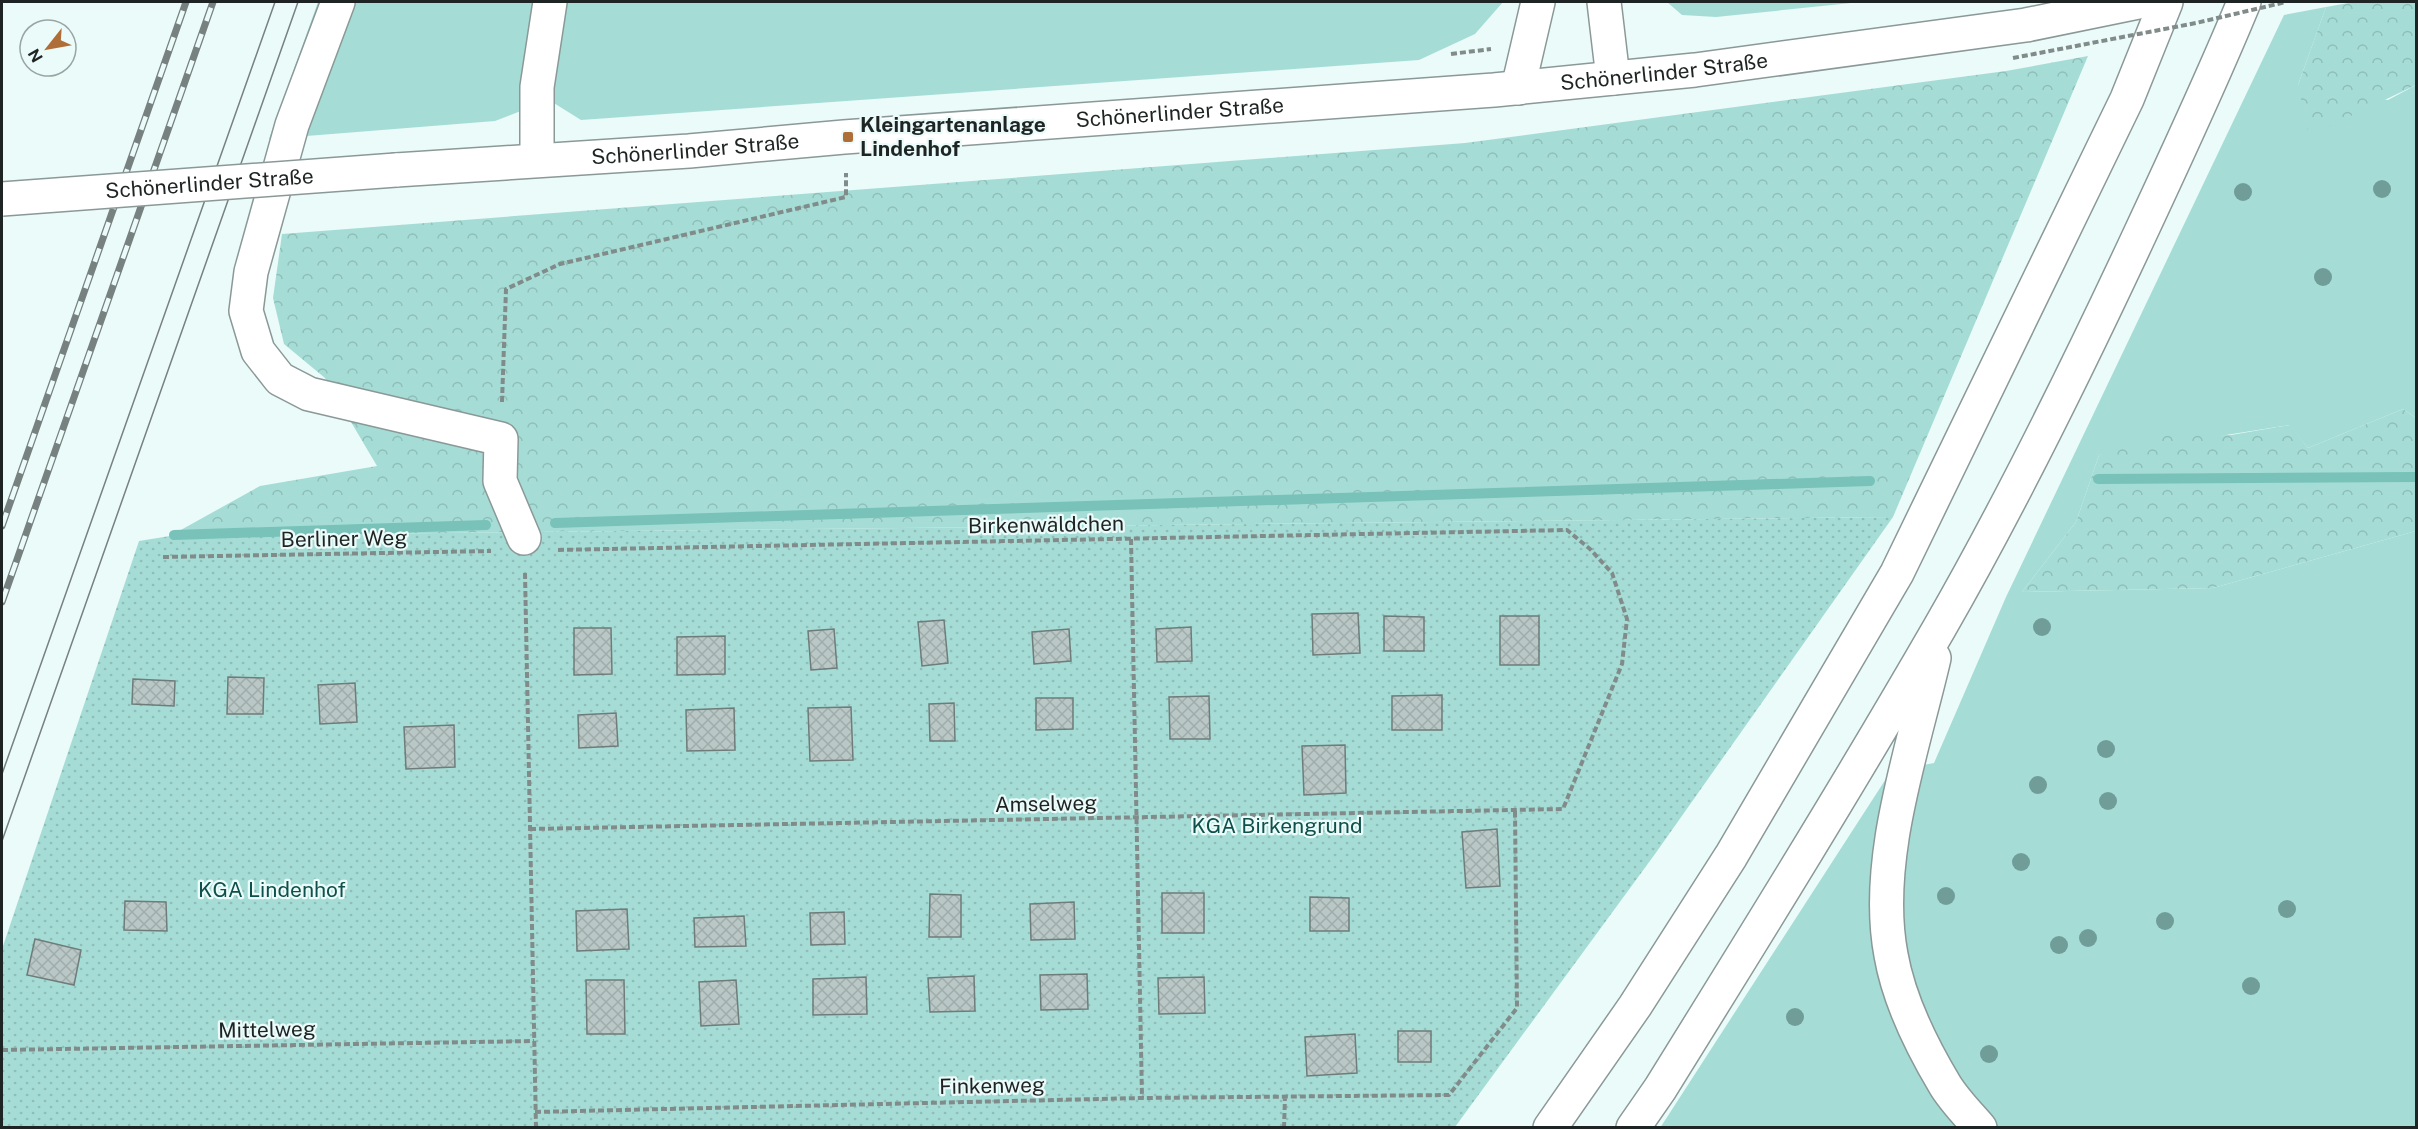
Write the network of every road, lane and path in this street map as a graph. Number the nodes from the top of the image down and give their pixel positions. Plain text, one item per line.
1 (338, 2) edge
2 (550, 2) edge
3 (1538, 2) edge
4 (1604, 2) edge
5 (2138, 2) edge
6 (2166, 2) edge
7 (2244, 2) edge
8 (2286, 2) edge
9 (2013, 58) dead end
10 (1613, 78) junction
11 (1518, 88) junction
12 (537, 160) junction
13 (846, 171) dead end
14 (2, 199) edge
15 (501, 439) junction
16 (1131, 538) junction
17 (524, 544) junction
18 (163, 557) dead end
19 (1942, 624) junction
20 (1563, 809) joint
21 (1515, 810) junction
22 (1137, 817) junction
23 (530, 829) junction
24 (534, 1041) junction
25 (2, 1050) edge
26 (1285, 1097) junction
27 (1142, 1098) junction
28 (535, 1112) junction
29 (536, 1128) edge
30 (1284, 1128) edge
31 (1550, 1128) edge
32 (1633, 1128) edge
33 (1980, 1128) edge

1 - 15 main road
2 - 12 main road
3 - 11 main road
4 - 10 main road
5 - 10 main road, Schönerlinder Straße
6 - 31 main road
7 - 19 main road
8 - 9 path, bridge
10 - 11 main road, Schönerlinder Straße
11 - 12 main road, Schönerlinder Straße
12 - 14 main road, Schönerlinder Straße, bridge
13 - 15 path
15 - 17 main road
16 - 17 path, Birkenwäldchen
16 - 20 path, Birkenwäldchen
16 - 22 path
17 - 18 path, Berliner Weg
17 - 23 path
19 - 32 main road
19 - 33 main road
20 - 21 path, Amselweg
21 - 22 path, Amselweg
21 - 26 path, Finkenweg
22 - 23 path, Amselweg
22 - 27 path
23 - 24 path
24 - 25 path, Mittelweg
24 - 28 path
26 - 27 path, Finkenweg
26 - 30 path
27 - 28 path, Finkenweg
28 - 29 path

